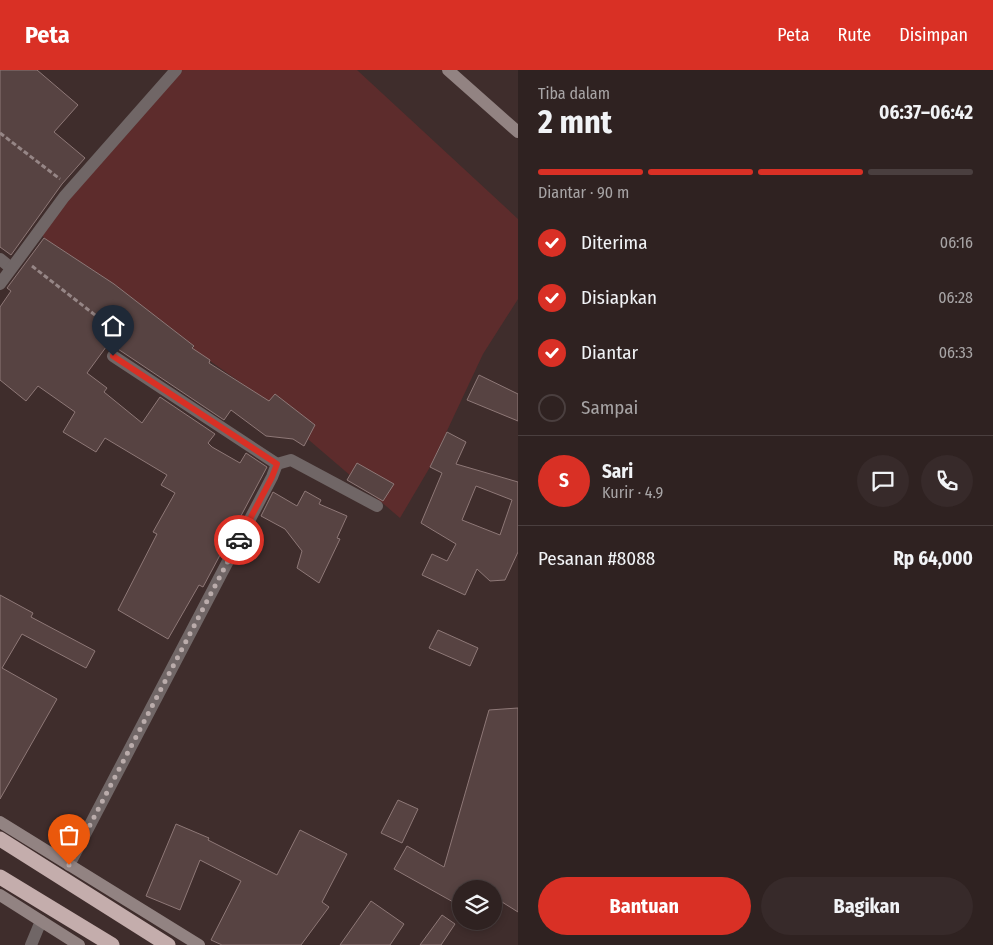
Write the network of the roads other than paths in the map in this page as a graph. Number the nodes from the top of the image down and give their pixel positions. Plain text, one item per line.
1 (176, 70) edge
2 (449, 70) edge
3 (518, 132) edge
4 (0, 258) edge
5 (11, 268) junction
6 (0, 284) edge
7 (113, 356) road end
8 (277, 464) junction
9 (377, 506) dead end
10 (0, 822) edge
11 (0, 839) edge
12 (69, 865) junction
13 (0, 877) edge
14 (0, 895) edge
15 (41, 921) junction
16 (31, 945) edge
17 (79, 945) edge
18 (112, 945) edge
19 (168, 945) edge
20 (198, 945) edge

1 - 5 street
2 - 3 street
4 - 5 street
5 - 6 street
7 - 8 street
8 - 9 street
8 - 12 street
10 - 12 street
11 - 19 highway
12 - 20 street
13 - 18 highway
14 - 15 street
15 - 16 street
15 - 17 street

